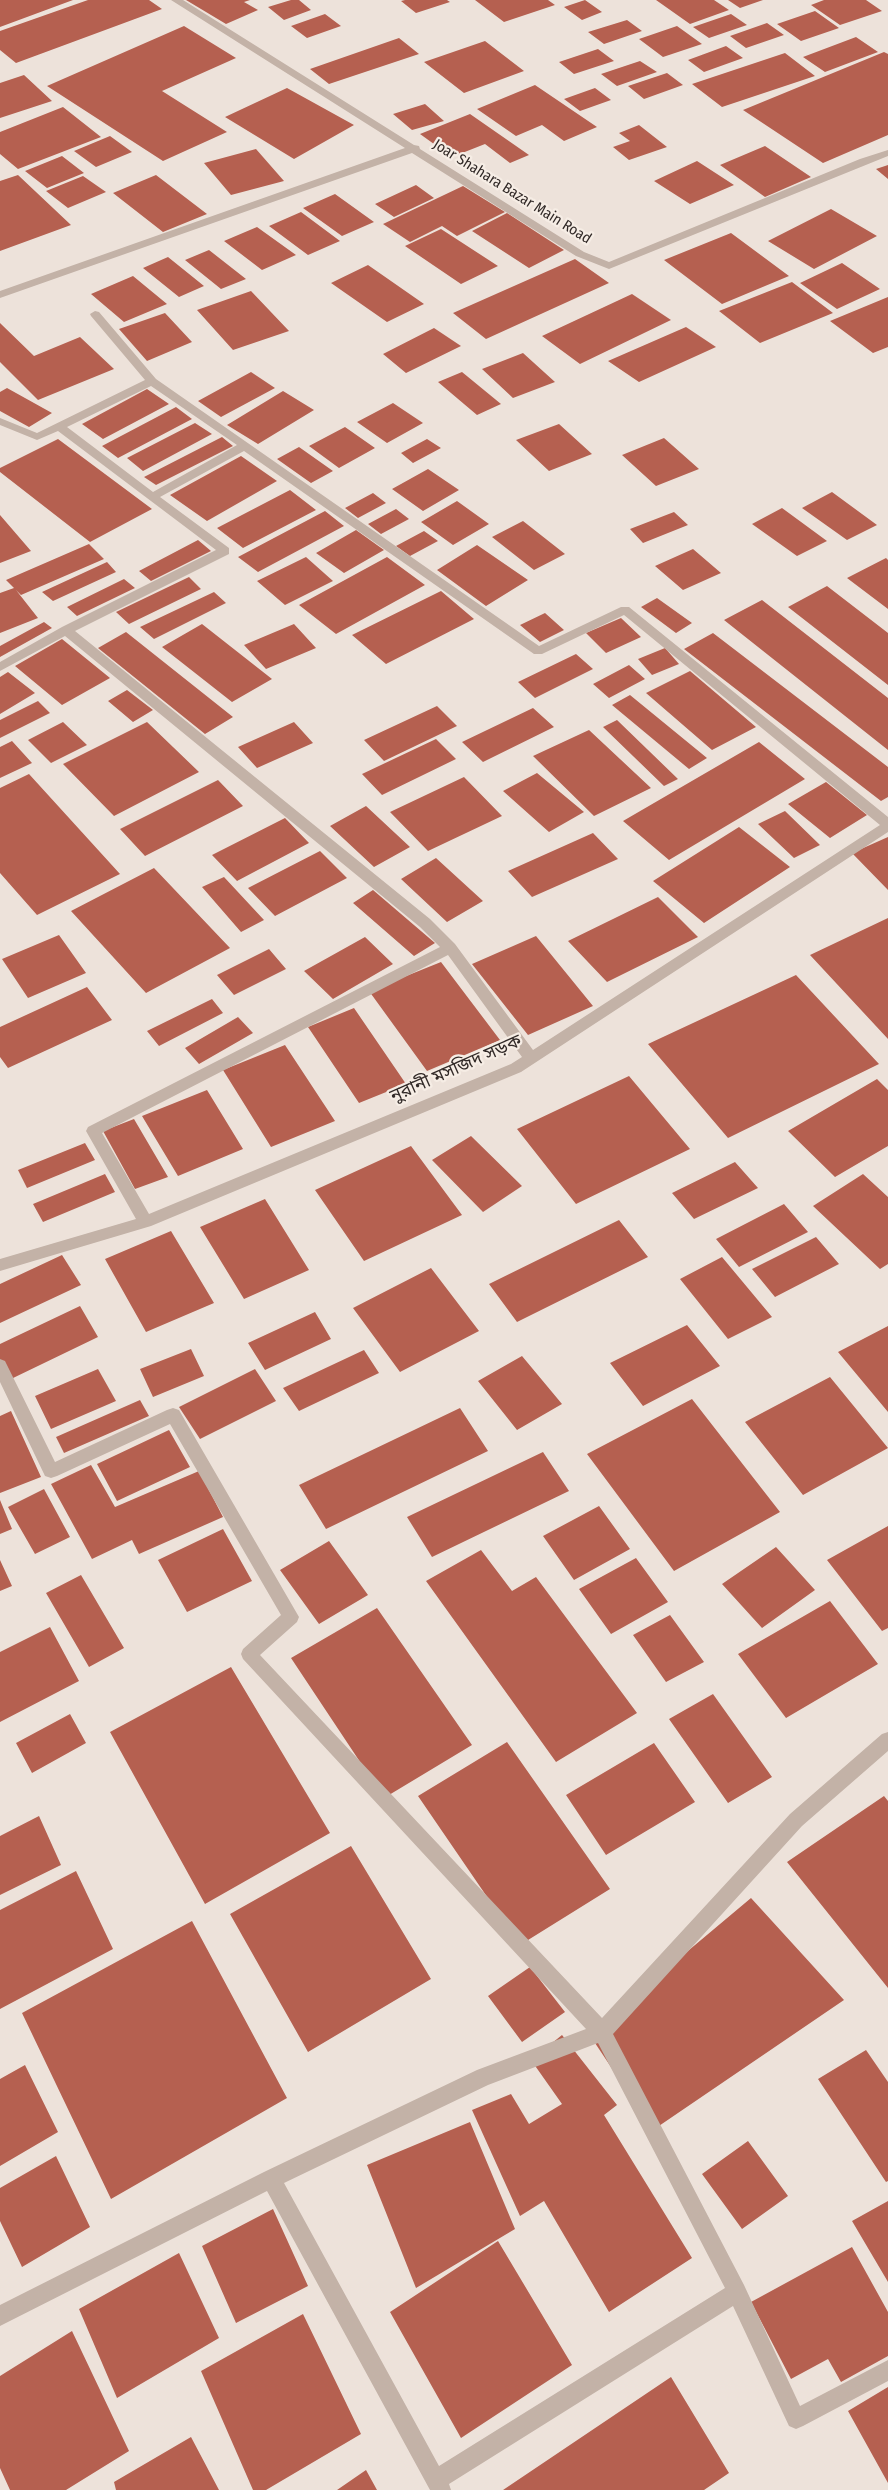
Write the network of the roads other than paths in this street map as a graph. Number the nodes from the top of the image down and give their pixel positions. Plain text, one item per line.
1 (176, 0) edge
2 (415, 148) junction
3 (888, 153) edge
4 (0, 295) edge
5 (95, 314) dead end
6 (152, 381) junction
7 (0, 421) edge
8 (59, 426) junction
9 (246, 445) junction
10 (152, 497) junction
11 (66, 630) junction
12 (0, 667) edge
13 (888, 825) edge
14 (450, 948) junction
15 (531, 1058) junction
16 (146, 1222) junction
17 (0, 1265) edge
18 (0, 1366) edge
19 (888, 1740) edge
20 (602, 2032) junction
21 (271, 2180) junction
22 (737, 2292) junction
23 (0, 2316) edge
24 (888, 2370) edge
25 (438, 2485) edge

1 - 2 street, Joar Shahara Bazar Main Road
2 - 3 street, Joar Shahara Bazar Main Road
2 - 4 street
5 - 6 street
6 - 8 street
6 - 9 street
7 - 8 street
8 - 10 street
9 - 10 street
9 - 13 street
10 - 11 street
11 - 12 street
11 - 14 street
13 - 15 street, নুরানী মসজিদ সড়ক
14 - 15 street
14 - 16 street
15 - 16 street, নুরানী মসজিদ সড়ক
16 - 17 street, নুরানী মসজিদ সড়ক
18 - 20 street
19 - 20 street
20 - 21 street
20 - 22 street
21 - 23 street
21 - 25 street
22 - 24 street
22 - 25 street

